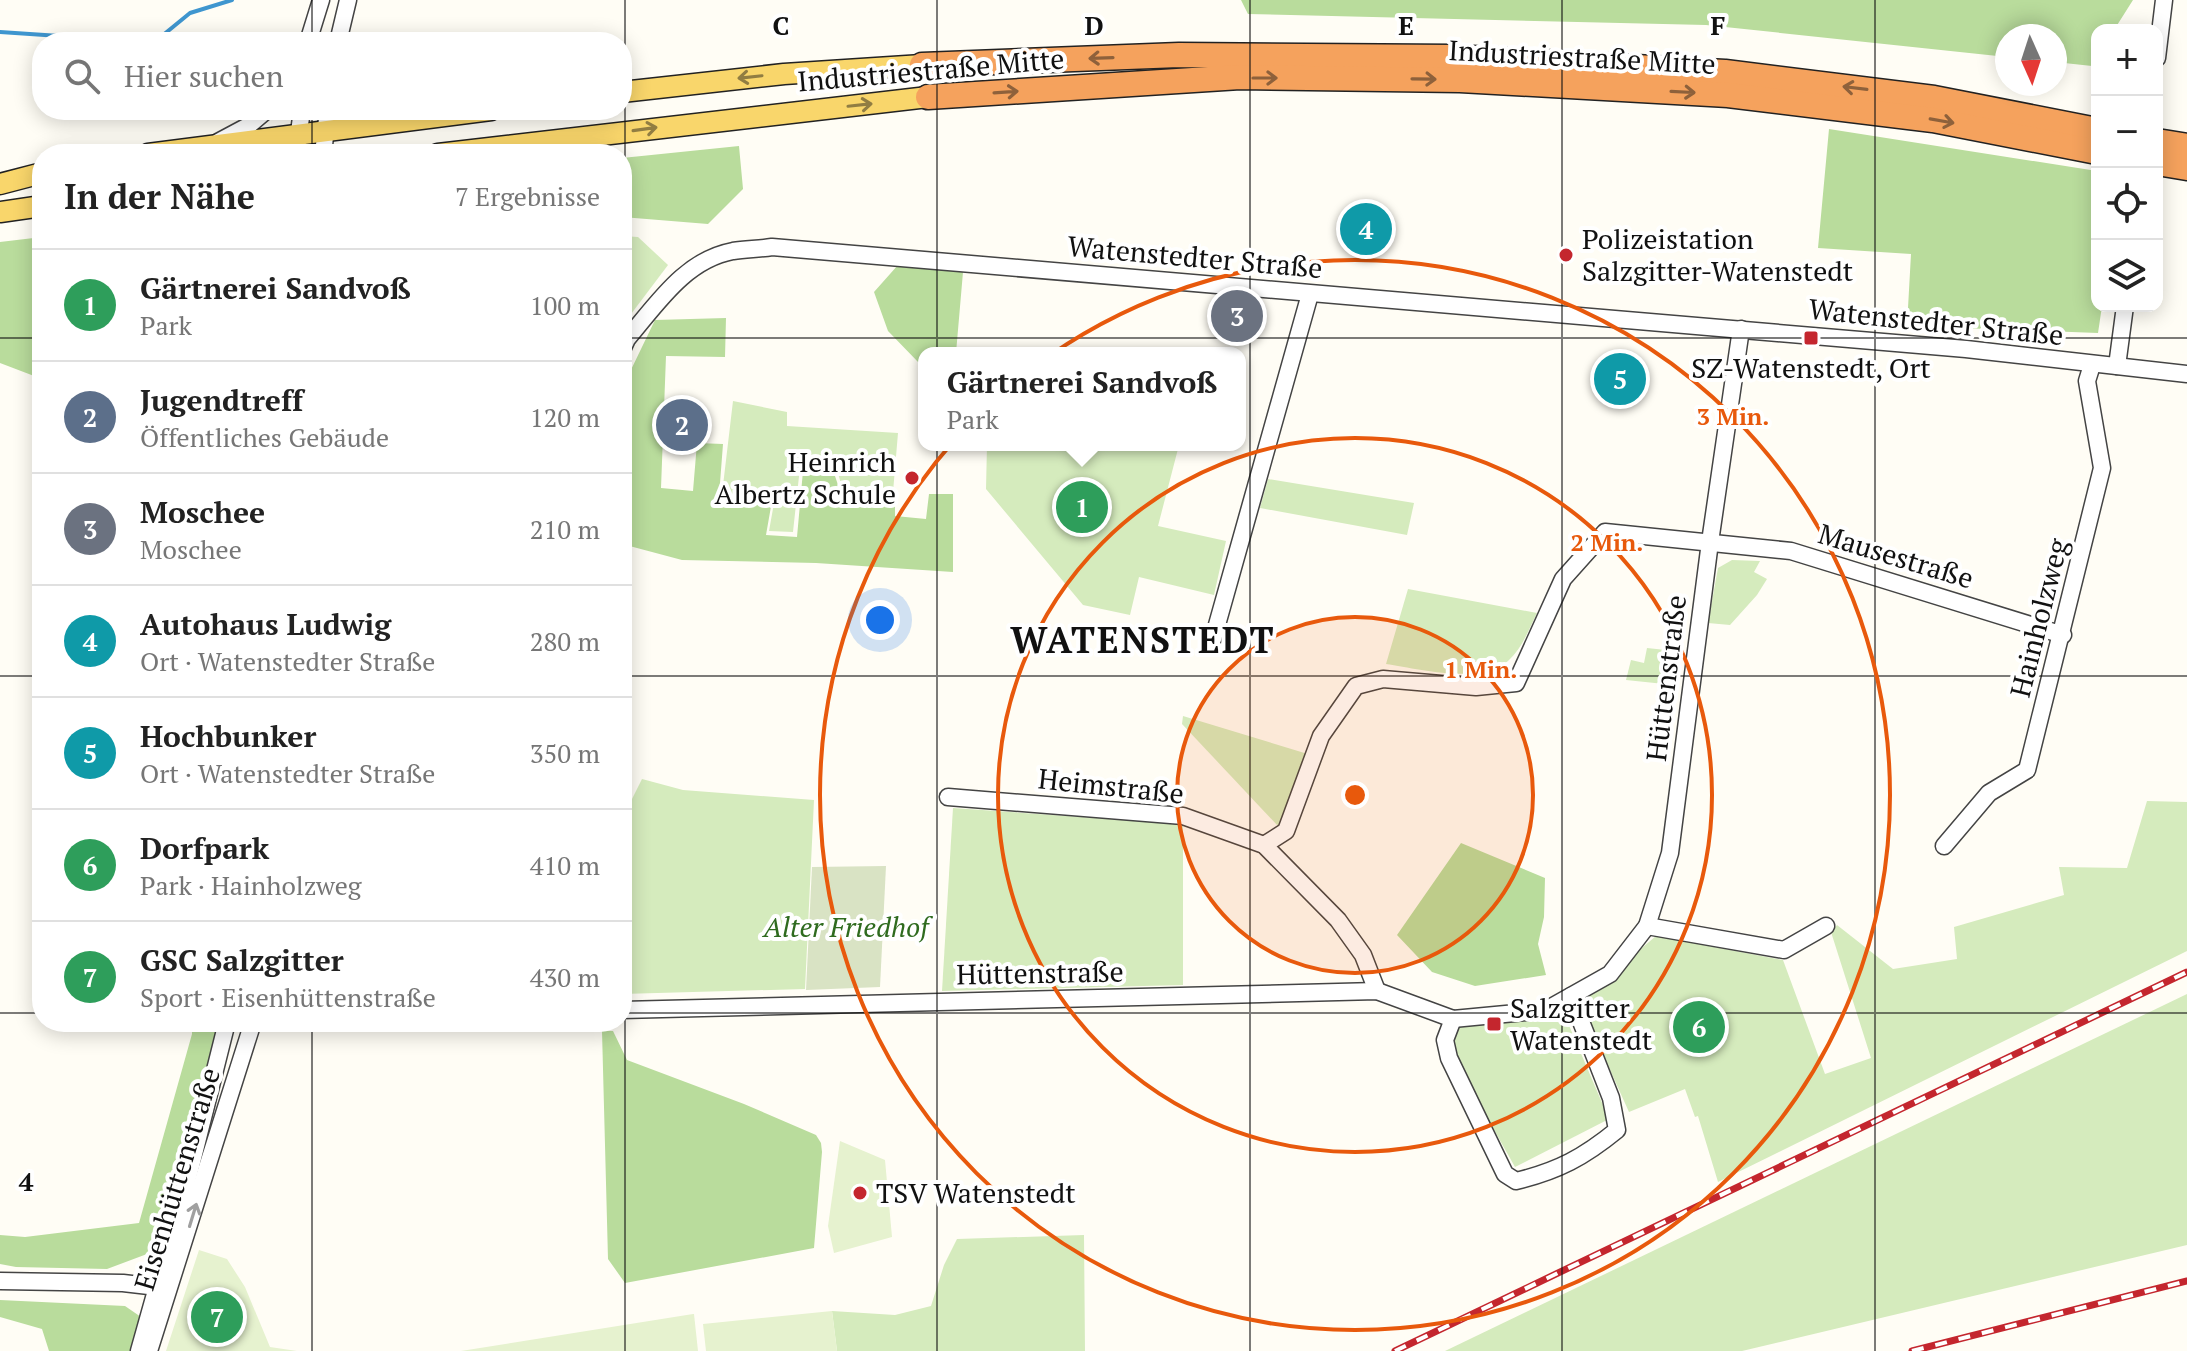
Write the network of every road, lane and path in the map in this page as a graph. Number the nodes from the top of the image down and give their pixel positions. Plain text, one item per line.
1 (321, 0) edge
2 (348, 0) edge
3 (2164, 0) edge
4 (2161, 24) edge
5 (311, 32) edge
6 (341, 32) edge
7 (922, 65) joint
8 (632, 91) edge
9 (928, 97) joint
10 (255, 120) edge
11 (301, 120) edge
12 (327, 120) edge
13 (416, 120) edge
14 (2091, 129) edge
15 (326, 132) junction
16 (214, 144) edge
17 (297, 144) edge
18 (299, 144) edge
19 (324, 144) edge
20 (531, 144) edge
21 (2091, 151) edge
22 (32, 176) edge
23 (0, 184) edge
24 (32, 207) edge
25 (0, 212) edge
26 (1310, 294) junction
27 (2124, 312) edge
28 (1741, 329) junction
29 (632, 333) edge
30 (2092, 365) junction
31 (2117, 366) junction
32 (2187, 374) edge
33 (1710, 542) junction
34 (2063, 635) junction
35 (1213, 639) dead end
36 (948, 797) dead end
37 (1264, 845) junction
38 (1944, 846) dead end
39 (1647, 926) junction
40 (1826, 926) dead end
41 (1377, 991) junction
42 (1571, 996) junction
43 (632, 1010) edge
44 (1453, 1019) junction
45 (225, 1032) edge
46 (250, 1032) edge
47 (0, 1281) edge
48 (164, 1288) junction
49 (139, 1351) edge
50 (149, 1351) edge

1 - 5 street
2 - 6 street
3 - 4 street
7 -> 8 main road, Industriestraße Mitte
14 -> 7 highway, Industriestraße Mitte
20 -> 9 main road, Industriestraße Mitte
9 -> 21 highway, Industriestraße Mitte
10 - 16 street
11 - 17 street
12 - 15 street
13 - 15 main road
15 - 18 main road
15 - 19 street
22 - 23 main road
24 - 25 main road
26 - 28 street, Watenstedter Straße
26 - 29 street, Watenstedter Straße
26 - 35 street
27 - 31 street
28 - 30 street, Watenstedter Straße
28 - 33 street, Hüttenstraße
30 - 31 street, Watenstedter Straße
30 - 34 street, Hainholzweg
31 - 32 street, Watenstedter Straße
33 - 34 street, Mausestraße
33 - 37 street, Mausestraße
33 - 39 street, Hüttenstraße
34 - 38 street, Hainholzweg
36 - 37 street, Heimstraße
37 - 41 street
39 - 40 street
39 - 42 street, Hüttenstraße
41 - 43 street, Hüttenstraße
41 - 44 street, Hüttenstraße
42 - 44 street, Hüttenstraße
42 - 44 street
45 - 48 street, Eisenhüttenstraße
48 -> 46 street, Eisenhüttenstraße
47 - 48 street
48 - 49 street, Eisenhüttenstraße
48 - 50 street, Eisenhüttenstraße

